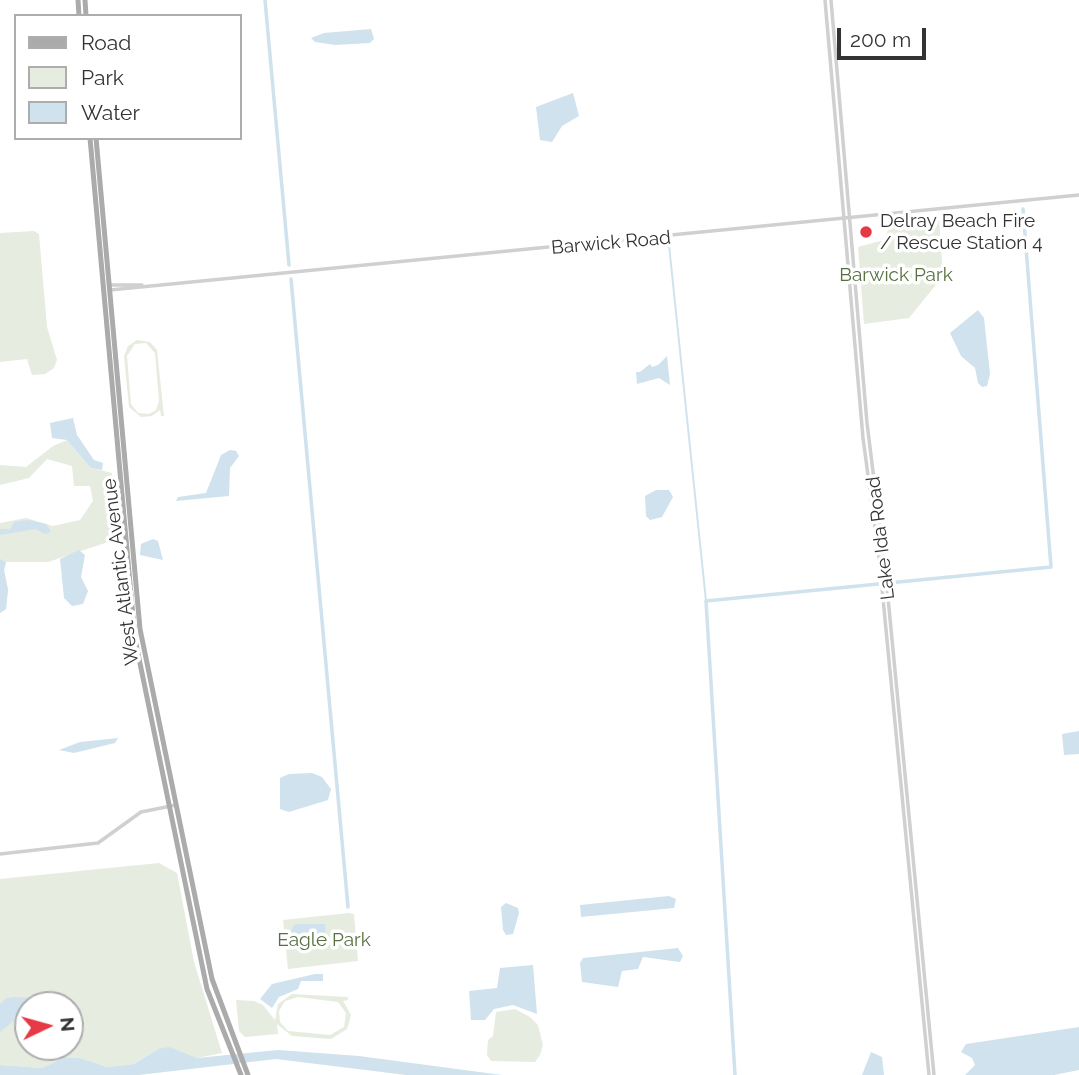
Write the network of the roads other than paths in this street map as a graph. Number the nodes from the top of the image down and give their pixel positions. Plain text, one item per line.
1 (828, 0) edge
2 (89, 140) edge
3 (96, 140) edge
4 (95, 175) junction
5 (1079, 195) edge
6 (846, 219) junction
7 (105, 287) junction
8 (172, 806) junction
9 (0, 854) edge
10 (191, 915) junction
11 (201, 927) junction
12 (925, 1027) junction
13 (931, 1035) junction
14 (241, 1075) edge
15 (248, 1075) edge
16 (929, 1075) edge
17 (934, 1075) edge

1 - 6 street, Lake Ida Road
2 - 4 main road
3 - 4 main road, West Atlantic Avenue
4 - 7 main road, West Atlantic Avenue
4 - 7 main road, West Atlantic Avenue
5 - 6 street, Barwick Road
6 - 7 street, Barwick Road
6 - 12 street, Lake Ida Road
6 - 13 street, Lake Ida Road
7 - 8 main road, West Atlantic Avenue
8 - 9 street
8 - 10 main road, West Atlantic Avenue
8 - 11 main road, West Atlantic Avenue
10 - 11 main road
10 - 14 main road, West Atlantic Avenue
11 - 15 main road, West Atlantic Avenue
12 - 13 street
12 - 16 street, Lake Ida Road
13 - 17 street, Lake Ida Road

